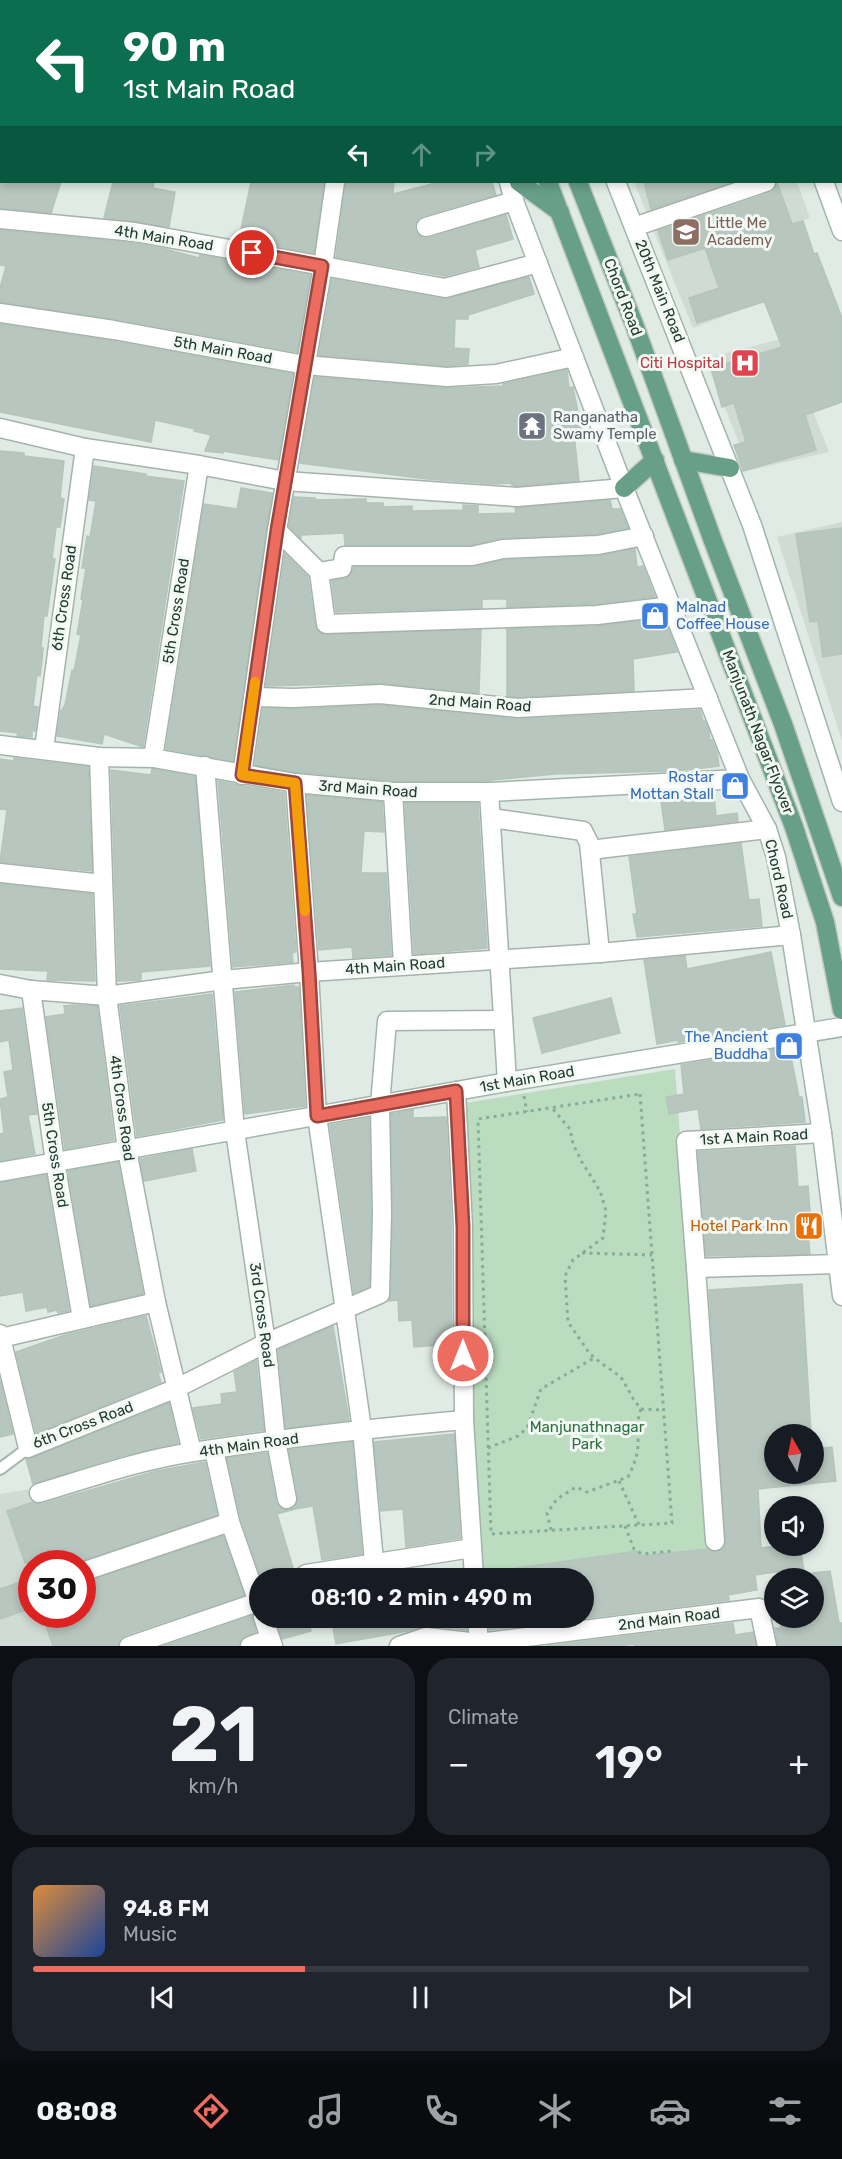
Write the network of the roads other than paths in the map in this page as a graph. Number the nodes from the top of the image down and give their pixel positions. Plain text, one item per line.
1 (335, 183) edge
2 (509, 183) edge
3 (520, 183) edge
4 (549, 183) edge
5 (578, 183) edge
6 (586, 183) edge
7 (616, 183) edge
8 (763, 183) edge
9 (824, 183) edge
10 (514, 201) junction
11 (586, 203) junction
12 (560, 212) junction
13 (0, 219) edge
14 (426, 227) dead end
15 (634, 227) junction
16 (842, 231) edge
17 (538, 263) junction
18 (322, 266) junction
19 (0, 313) edge
20 (574, 357) junction
21 (305, 365) junction
22 (0, 428) edge
23 (85, 448) junction
24 (655, 460) junction
25 (682, 460) junction
26 (199, 465) junction
27 (730, 468) junction
28 (285, 481) junction
29 (624, 488) junction
30 (277, 530) junction
31 (644, 536) junction
32 (319, 572) junction
33 (672, 606) junction
34 (253, 697) junction
35 (708, 698) junction
36 (0, 745) edge
37 (44, 748) junction
38 (99, 757) junction
39 (153, 758) junction
40 (205, 766) junction
41 (242, 775) junction
42 (740, 779) junction
43 (295, 783) junction
44 (393, 792) junction
45 (489, 792) junction
46 (842, 802) edge
47 (491, 818) junction
48 (767, 829) junction
49 (590, 850) junction
50 (0, 873) edge
51 (103, 884) junction
52 (842, 897) edge
53 (791, 935) junction
54 (600, 953) junction
55 (498, 960) junction
56 (403, 965) junction
57 (309, 972) junction
58 (223, 980) junction
59 (0, 984) edge
60 (31, 990) junction
61 (107, 996) junction
62 (842, 1010) edge
63 (503, 1020) junction
64 (842, 1027) edge
65 (806, 1032) junction
66 (507, 1082) junction
67 (456, 1091) junction
68 (381, 1105) junction
69 (317, 1116) junction
70 (236, 1131) junction
71 (822, 1133) junction
72 (127, 1150) junction
73 (55, 1162) junction
74 (0, 1172) edge
75 (838, 1264) junction
76 (696, 1268) junction
77 (842, 1296) edge
78 (156, 1302) junction
79 (344, 1311) junction
80 (82, 1319) junction
81 (0, 1336) edge
82 (267, 1343) junction
83 (177, 1388) junction
84 (464, 1420) junction
85 (362, 1429) junction
86 (276, 1441) junction
87 (28, 1448) junction
88 (214, 1450) junction
89 (192, 1452) junction
90 (0, 1468) edge
91 (39, 1493) dead end
92 (287, 1499) dead end
93 (230, 1522) junction
94 (715, 1541) dead end
95 (472, 1548) junction
96 (374, 1562) junction
97 (96, 1567) edge
98 (340, 1568) edge
99 (473, 1568) edge
100 (249, 1577) edge
101 (249, 1612) edge
102 (478, 1628) edge
103 (272, 1642) edge
104 (479, 1643) junction
105 (129, 1646) edge
106 (250, 1646) edge
107 (399, 1646) edge
108 (767, 1646) edge

1 - 18 street
2 - 10 street, Chord Road
3 - 12 main road
4 - 12 main road, Chord Road
5 - 11 main road, Chord Road
6 - 11 main road
7 - 15 street, 20th Main Road
8 - 15 street
9 - 16 street
10 - 14 street
10 - 17 street, Chord Road
11 - 25 main road, Chord Road
12 - 24 main road, Chord Road
13 - 18 street, 4th Main Road
15 - 27 street, 20th Main Road
17 - 18 street, 4th Main Road
17 - 20 street, Chord Road
18 - 21 street
19 - 21 street, 5th Main Road
20 - 21 street, 5th Main Road
20 - 29 street, Chord Road
21 - 28 street
22 - 23 street
23 - 26 street
23 - 37 street, 6th Cross Road
24 - 29 main road
24 - 62 main road, Manjunath Nagar Flyover
25 - 27 main road
25 - 52 main road, Manjunath Nagar Flyover
26 - 28 street
26 - 39 street, 5th Cross Road
27 - 46 street
28 - 29 street
28 - 30 street
29 - 31 street, Chord Road
30 - 32 street
30 - 34 street
31 - 32 street
31 - 33 street, Chord Road
32 - 33 street
33 - 35 street, Chord Road
34 - 35 street, 2nd Main Road
34 - 41 street
35 - 42 street, Chord Road
36 - 37 street, 3rd Main Road
37 - 38 street, 3rd Main Road
38 - 39 street, 3rd Main Road
38 - 51 street, 4th Cross Road
39 - 40 street, 3rd Main Road
40 - 41 street, 3rd Main Road
40 - 58 street, 3rd Cross Road
41 - 43 street, 3rd Main Road
42 - 45 street, 3rd Main Road
42 - 48 street, Chord Road
43 - 44 street, 3rd Main Road
43 - 57 street
44 - 45 street, 3rd Main Road
44 - 56 street
45 - 47 street
47 - 49 street
47 - 55 street
48 - 49 street
48 - 53 street, Chord Road
49 - 54 street
50 - 51 street
51 - 61 street, 4th Cross Road
53 - 54 street, 4th Main Road
53 - 65 street, Chord Road
54 - 55 street, 4th Main Road
55 - 56 street, 4th Main Road
55 - 63 street
56 - 57 street, 4th Main Road
57 - 58 street, 4th Main Road
57 - 69 street
58 - 61 street, 4th Main Road
58 - 70 street, 3rd Cross Road
59 - 60 street, 4th Main Road
60 - 61 street, 4th Main Road
60 - 73 street, 5th Cross Road
61 - 72 street, 4th Cross Road
63 - 66 street
63 - 68 street
64 - 65 street, 1st Main Road
65 - 66 street, 1st Main Road
65 - 71 street, Chord Road
66 - 67 street, 1st Main Road
67 - 68 street, 1st Main Road
67 - 84 street
68 - 69 street, 1st Main Road
68 - 79 street, 6th Cross Road
69 - 70 street, 1st Main Road
69 - 79 street
70 - 72 street, 1st Main Road
70 - 82 street, 3rd Cross Road
71 - 75 street, Chord Road
71 - 76 street, 1st A Main Road
72 - 73 street, 1st Main Road
72 - 78 street, 4th Cross Road
73 - 74 street, 1st Main Road
73 - 80 street, 5th Cross Road
75 - 76 street
75 - 77 street, Chord Road
76 - 94 street
78 - 80 street
78 - 83 street, 4th Cross Road
79 - 82 street, 6th Cross Road
79 - 85 street
80 - 81 street
81 - 87 street, 6th Cross Road
82 - 83 street, 6th Cross Road
82 - 86 street, 3rd Cross Road
83 - 87 street, 6th Cross Road
83 - 89 street, 4th Cross Road
84 - 85 street, 4th Main Road
84 - 95 street
85 - 86 street, 4th Main Road
85 - 96 street
86 - 88 street, 4th Main Road
86 - 92 street, 3rd Cross Road
87 - 90 lane
88 - 89 street, 4th Main Road
88 - 93 street
89 - 91 street, 4th Main Road
93 - 97 street
93 - 100 street
95 - 96 street
95 - 99 street
96 - 98 street
101 - 105 street
102 - 104 street
103 - 106 street
104 - 107 street, 2nd Main Road
104 - 108 street, 2nd Main Road

